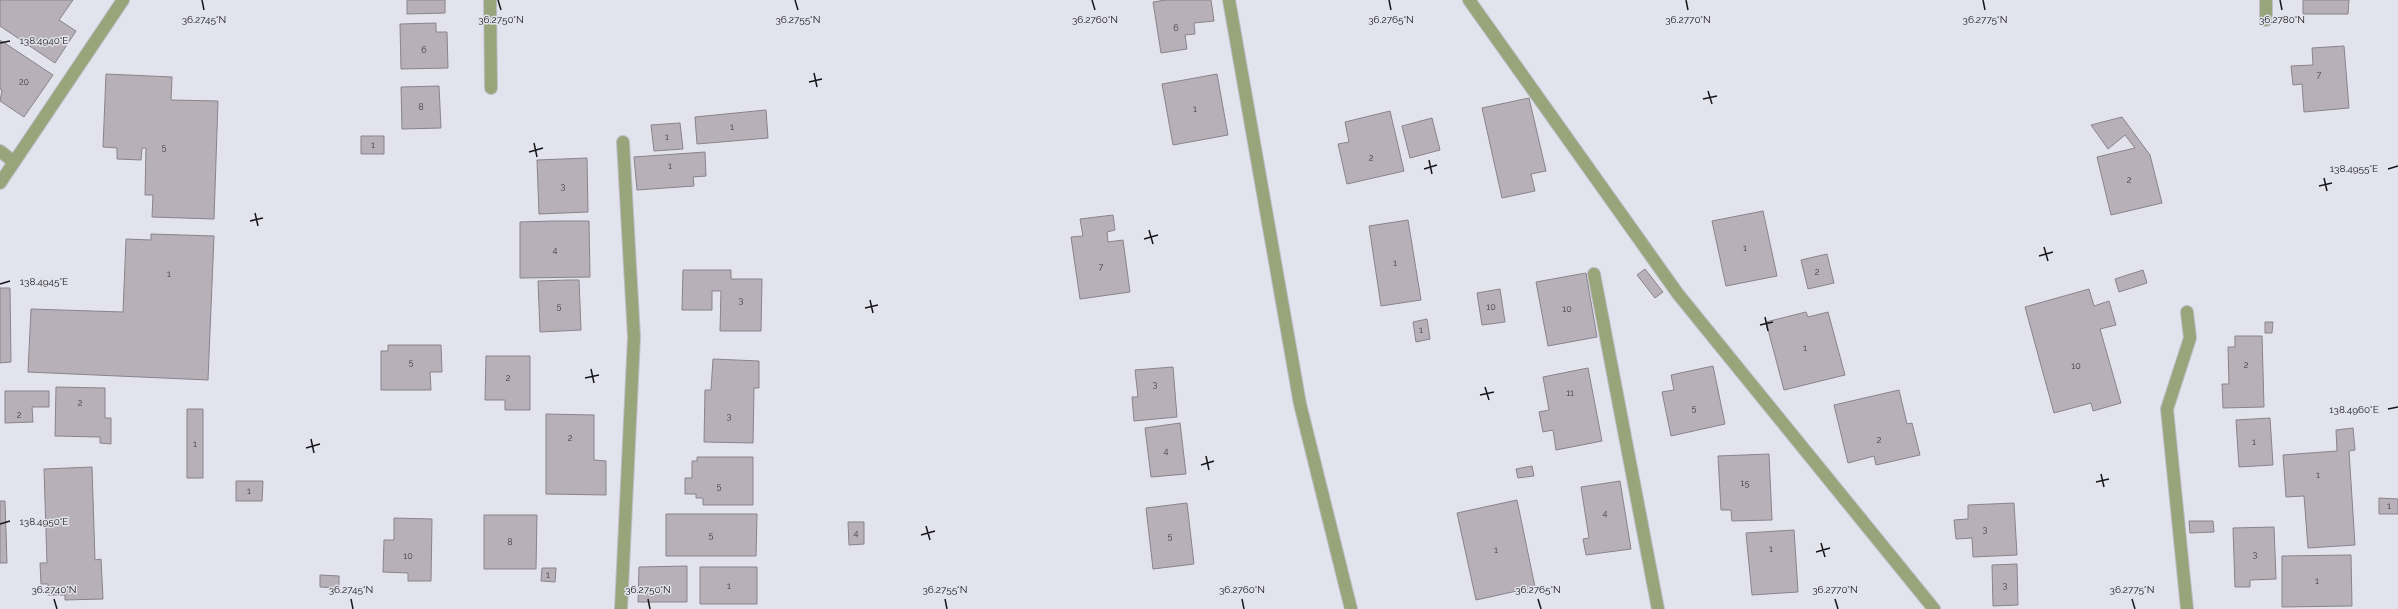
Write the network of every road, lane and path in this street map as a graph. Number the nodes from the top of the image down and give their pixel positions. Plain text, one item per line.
1 (123, 0) edge
2 (490, 0) edge
3 (1229, 0) edge
4 (1469, 0) edge
5 (2266, 0) edge
6 (2266, 20) dead end
7 (491, 88) dead end
8 (623, 142) dead end
9 (0, 151) edge
10 (14, 162) junction
11 (0, 183) edge
12 (1594, 274) dead end
13 (2187, 312) dead end
14 (620, 609) edge
15 (1351, 609) edge
16 (1658, 609) edge
17 (1934, 609) edge
18 (2187, 609) edge

1 - 10 street
2 - 7 street
3 - 15 street
4 - 17 street
5 - 6 street
8 - 14 street
9 - 10 street
10 - 11 street
12 - 16 street
13 - 18 street

